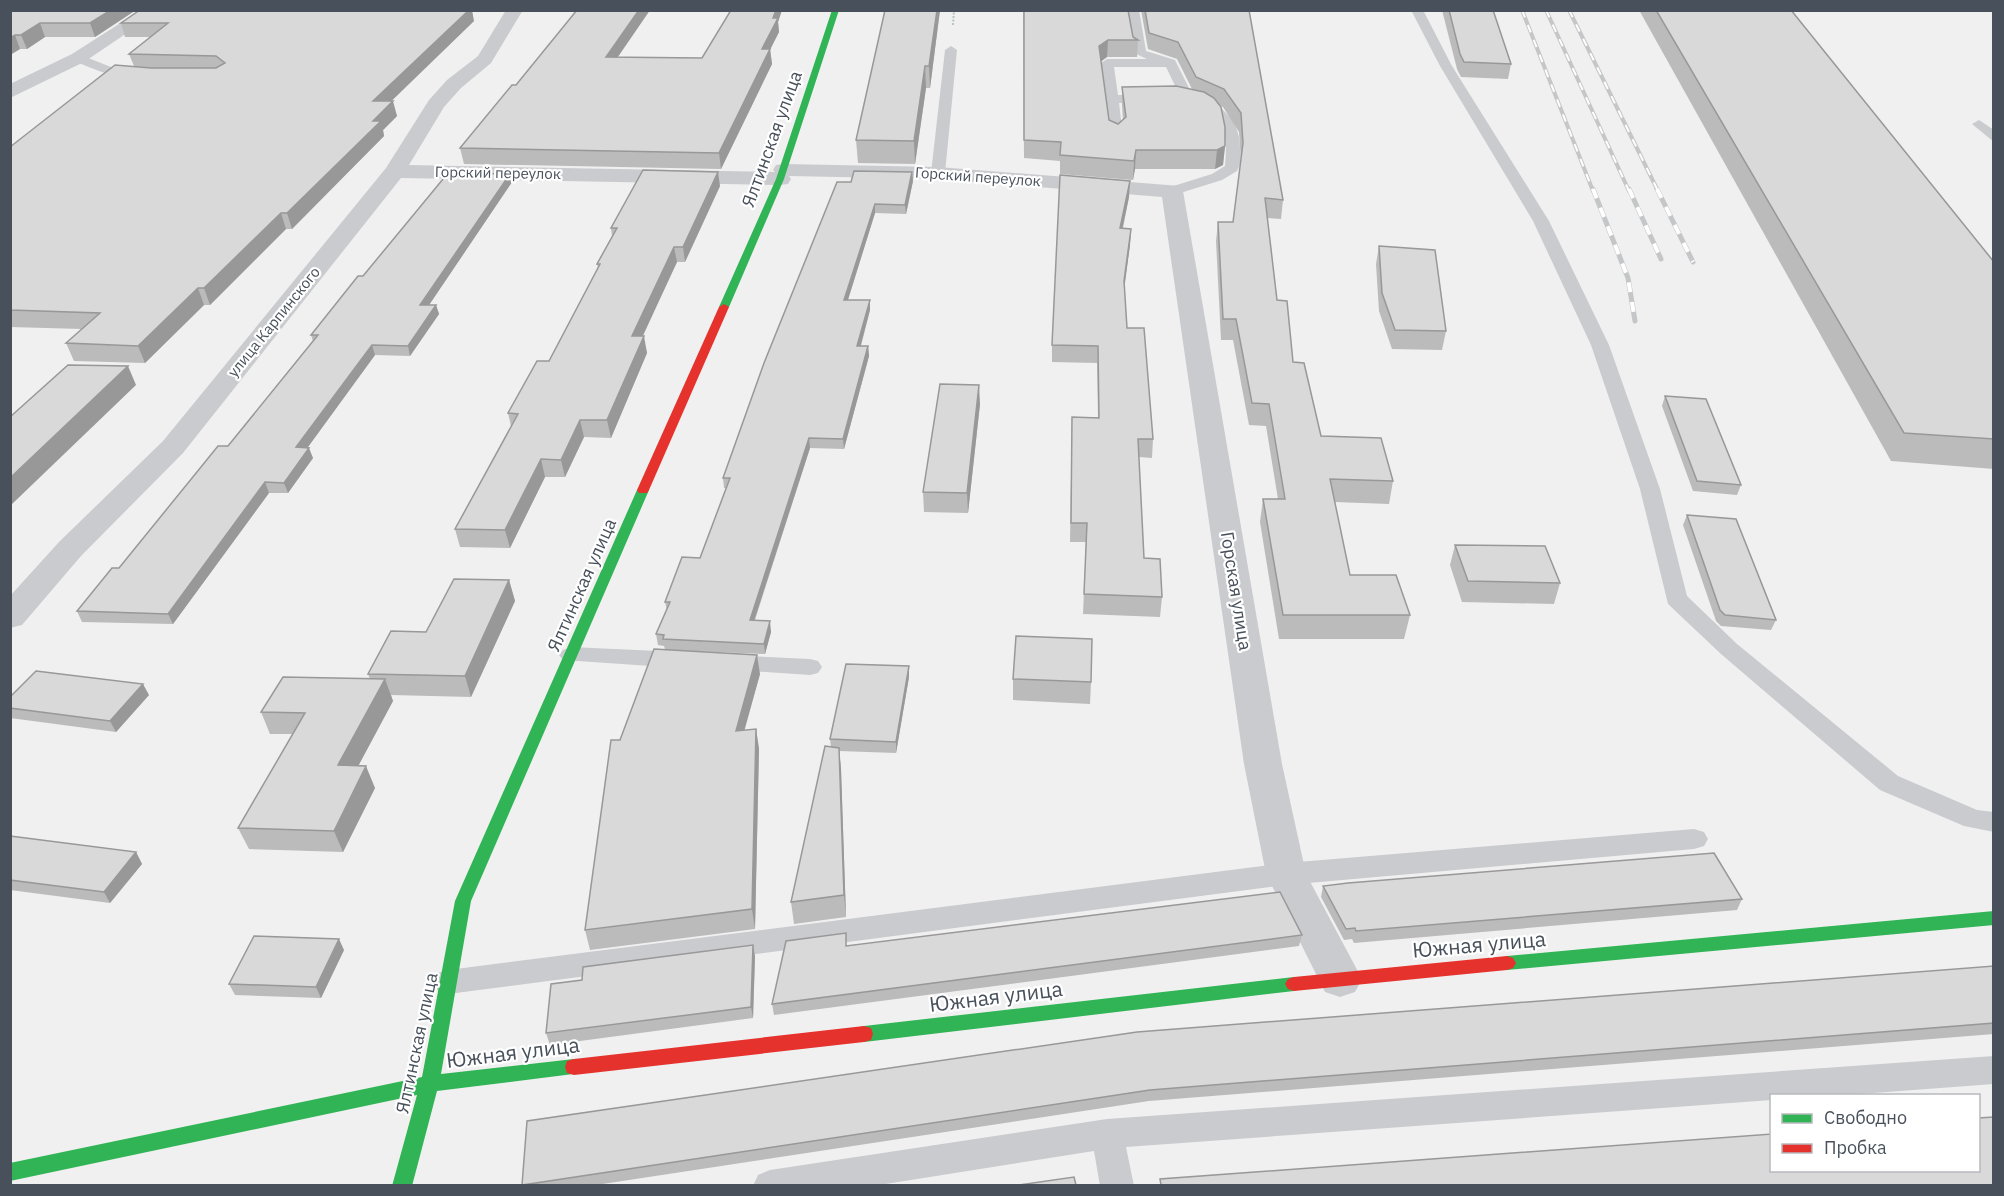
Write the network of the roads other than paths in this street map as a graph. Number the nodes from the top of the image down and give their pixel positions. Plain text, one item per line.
1 (153, 10) edge
2 (515, 10) edge
3 (836, 10) edge
4 (1133, 10) edge
5 (1416, 10) edge
6 (951, 50) dead end
7 (78, 58) junction
8 (1171, 63) junction
9 (156, 76) edge
10 (10, 92) edge
11 (1112, 99) junction
12 (1177, 99) junction
13 (1979, 124) dead end
14 (1116, 136) edge
15 (1994, 138) edge
16 (396, 171) junction
17 (938, 173) junction
18 (782, 174) junction
19 (1172, 190) junction
20 (10, 617) edge
21 (571, 655) junction
22 (810, 667) dead end
23 (1994, 822) edge
24 (1694, 839) dead end
25 (1286, 874) junction
26 (1994, 918) edge
27 (1340, 979) junction
28 (448, 982) junction
29 (1994, 1070) edge
30 (430, 1084) junction
31 (1107, 1134) junction
32 (10, 1172) edge
33 (402, 1185) edge
34 (771, 1185) edge
35 (1117, 1185) edge

1 - 7 street
2 - 16 street, улица Карпинского
3 - 18 street, Ялтинская улица
4 - 8 lane
5 - 23 lane
6 - 17 lane
7 - 9 lane
7 - 10 street
8 - 11 lane
8 - 12 lane
11 - 12 lane
11 - 14 lane
12 - 19 lane
13 - 15 lane
16 - 18 street, Горский переулок
16 - 20 street, улица Карпинского
17 - 18 street, Горский переулок
17 - 19 street, Горский переулок
18 - 21 street, Ялтинская улица
19 - 25 street, Горская улица
21 - 22 lane
21 - 28 street, Ялтинская улица
24 - 25 lane
25 - 27 street, Горская улица
25 - 28 lane
26 - 27 street, Южная улица
27 - 30 street, Южная улица
28 - 30 street, Ялтинская улица
29 - 31 lane
30 - 32 street, Южная улица
30 - 33 street, Ялтинская улица
31 - 34 lane
31 - 35 lane

